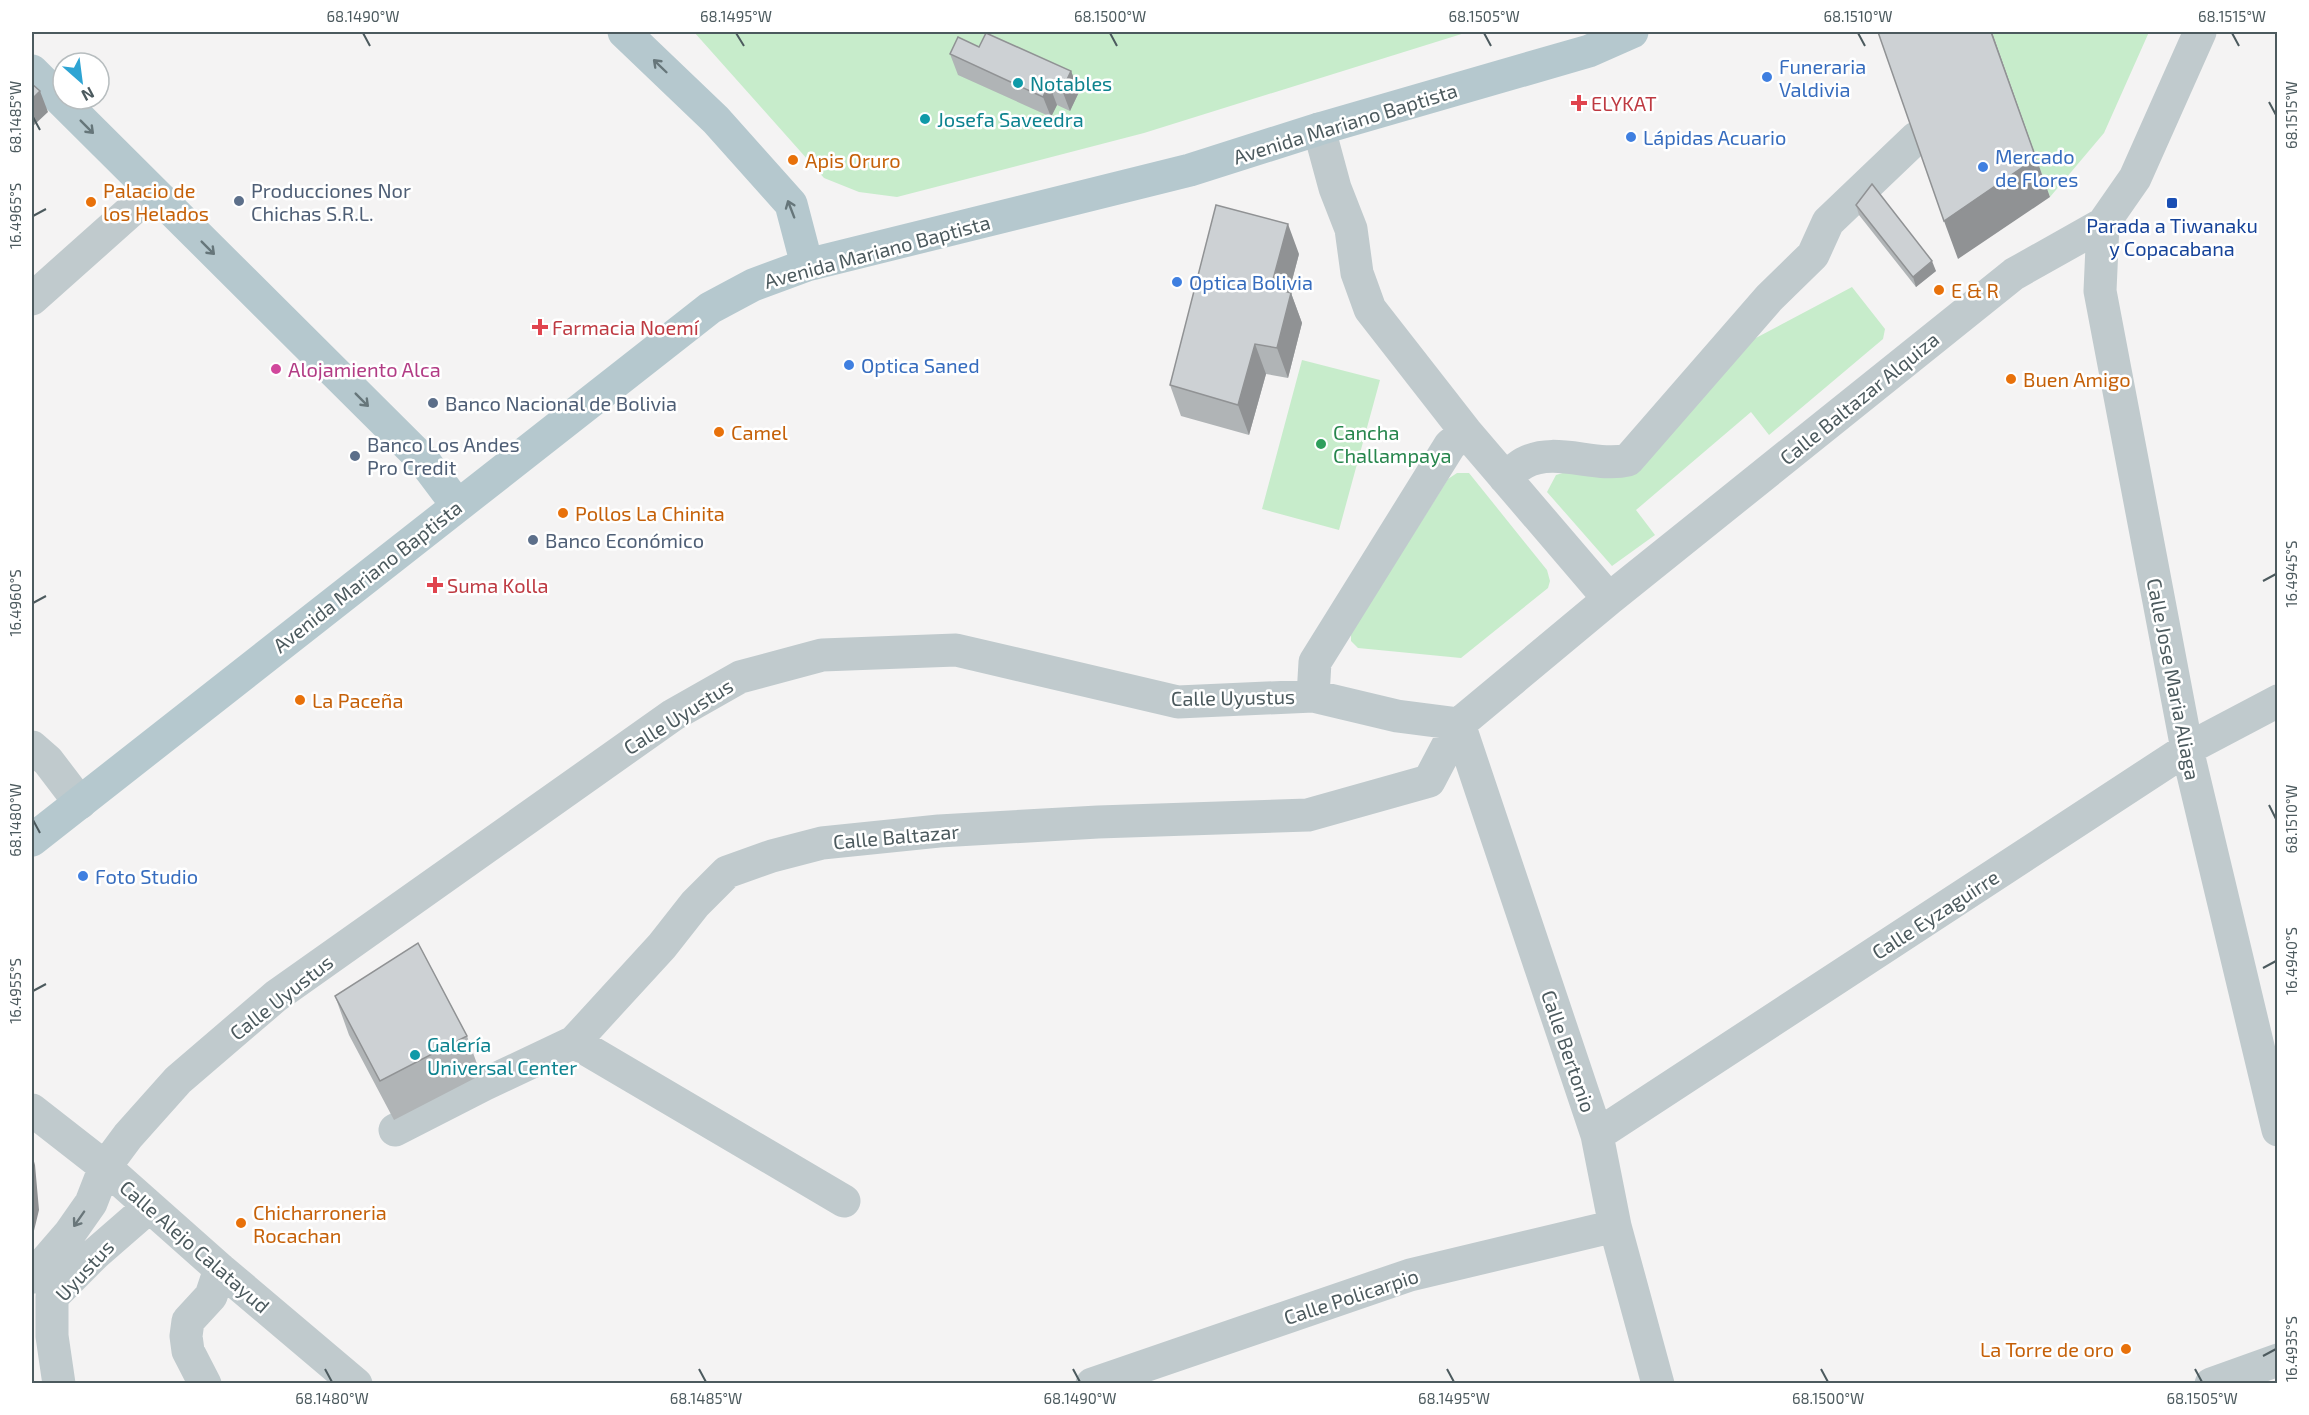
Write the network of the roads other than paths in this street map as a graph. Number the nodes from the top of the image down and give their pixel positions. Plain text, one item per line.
1 (624, 32) edge
2 (1632, 32) edge
3 (2200, 32) edge
4 (32, 70) edge
5 (1319, 129) junction
6 (1916, 138) edge
7 (152, 192) junction
8 (2103, 224) junction
9 (807, 266) junction
10 (32, 299) edge
11 (1466, 432) junction
12 (1504, 477) junction
13 (457, 505) junction
14 (1609, 599) junction
15 (1312, 696) junction
16 (2277, 701) edge
17 (1459, 724) junction
18 (32, 747) edge
19 (2187, 749) junction
20 (80, 803) junction
21 (32, 840) edge
22 (574, 1042) junction
23 (32, 1110) edge
24 (395, 1130) dead end
25 (2277, 1130) edge
26 (1597, 1135) junction
27 (105, 1167) junction
28 (844, 1201) dead end
29 (158, 1215) junction
30 (1615, 1226) junction
31 (220, 1269) junction
32 (32, 1277) edge
33 (2277, 1360) edge
34 (59, 1383) edge
35 (205, 1383) edge
36 (356, 1383) edge
37 (1092, 1383) edge
38 (1658, 1383) edge
39 (2211, 1383) edge

9 -> 1 main road
2 - 5 main road, Avenida Mariano Baptista
3 - 8 street, Calle Baltazar Alquiza
4 -> 7 main road
5 - 9 main road, Avenida Mariano Baptista
5 - 11 street
6 - 12 street
7 - 10 street
7 -> 13 main road
8 - 14 street, Calle Baltazar Alquiza
8 - 19 street, Calle Jose Maria Aliaga
9 - 13 main road, Avenida Mariano Baptista
11 - 12 street
11 - 15 street
12 - 14 street
13 - 20 main road, Avenida Mariano Baptista
14 - 17 street, Calle Baltazar Alquiza
15 - 17 street, Calle Uyustus
15 - 27 street, Calle Uyustus
16 - 19 street, Calle Eyzaguirre
17 - 22 street, Calle Baltazar
17 - 26 street, Calle Bertonio
18 - 20 street
19 - 25 street, Calle Jose Maria Aliaga
19 - 26 street, Calle Eyzaguirre
20 - 21 main road, Avenida Mariano Baptista
22 - 24 street, Calle Baltazar
22 - 28 street
23 - 27 street, Calle Alejo Calatayud
26 - 30 street, Calle Bertonio
27 - 29 street, Calle Alejo Calatayud
27 -> 32 street
29 - 31 street, Calle Alejo Calatayud
29 - 34 street, Uyustus
30 - 37 street, Calle Policarpio
30 - 38 street, Calle Bertonio
31 - 35 street
31 - 36 street, Calle Alejo Calatayud
33 - 39 street

